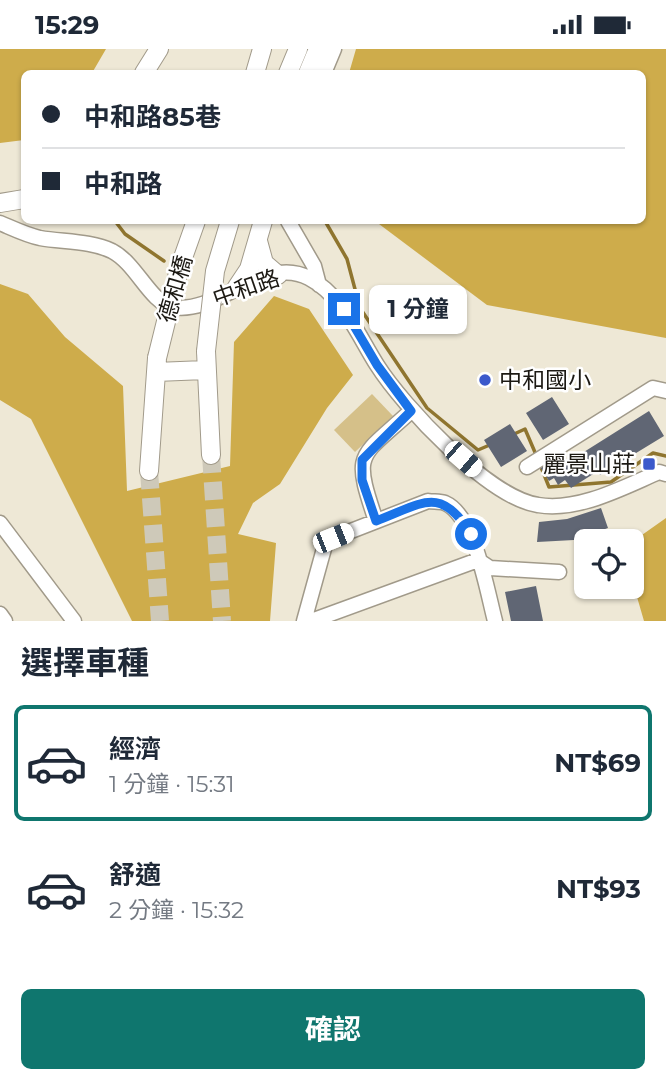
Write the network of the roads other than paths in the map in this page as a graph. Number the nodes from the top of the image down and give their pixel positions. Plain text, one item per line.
1 (159, 49) edge
2 (261, 49) edge
3 (298, 49) edge
4 (318, 49) edge
5 (334, 49) edge
6 (146, 70) edge
7 (256, 70) edge
8 (289, 70) edge
9 (309, 70) edge
10 (325, 70) edge
11 (21, 200) edge
12 (1, 203) edge
13 (0, 223) edge
14 (195, 224) edge
15 (229, 224) edge
16 (262, 224) edge
17 (290, 224) edge
18 (258, 241) junction
19 (278, 275) junction
20 (319, 285) junction
21 (237, 287) junction
22 (156, 365) junction
23 (205, 370) junction
24 (666, 391) edge
25 (411, 411) junction
26 (211, 455) tunnel mouth
27 (529, 466) dead end
28 (149, 471) tunnel mouth
29 (664, 471) edge
30 (376, 521) junction
31 (0, 523) edge
32 (478, 560) junction
33 (559, 572) dead end
34 (0, 614) edge
35 (5, 621) edge
36 (74, 621) edge
37 (304, 621) edge
38 (311, 621) edge
39 (495, 621) edge

1 - 6 main road
2 - 7 main road
3 - 8 main road
4 - 9 main road
5 - 10 street
11 - 12 main road
13 - 21 street, 中和路
14 - 22 main road, 德和橋, bridge
15 - 23 main road, 德和橋, bridge
16 - 18 main road
17 - 20 street
18 - 19 main road
18 - 21 main road
19 - 20 street, 中和路
19 - 21 street, 中和路
20 - 25 street, 中和路
22 - 23 main road
22 - 28 main road, 德和橋
23 - 26 main road, 德和橋
24 - 27 street
25 - 29 street, 中和路
25 - 30 street
30 - 32 street
30 - 37 street
31 - 36 street
32 - 33 street
32 - 38 street
32 - 39 street
34 - 35 street

